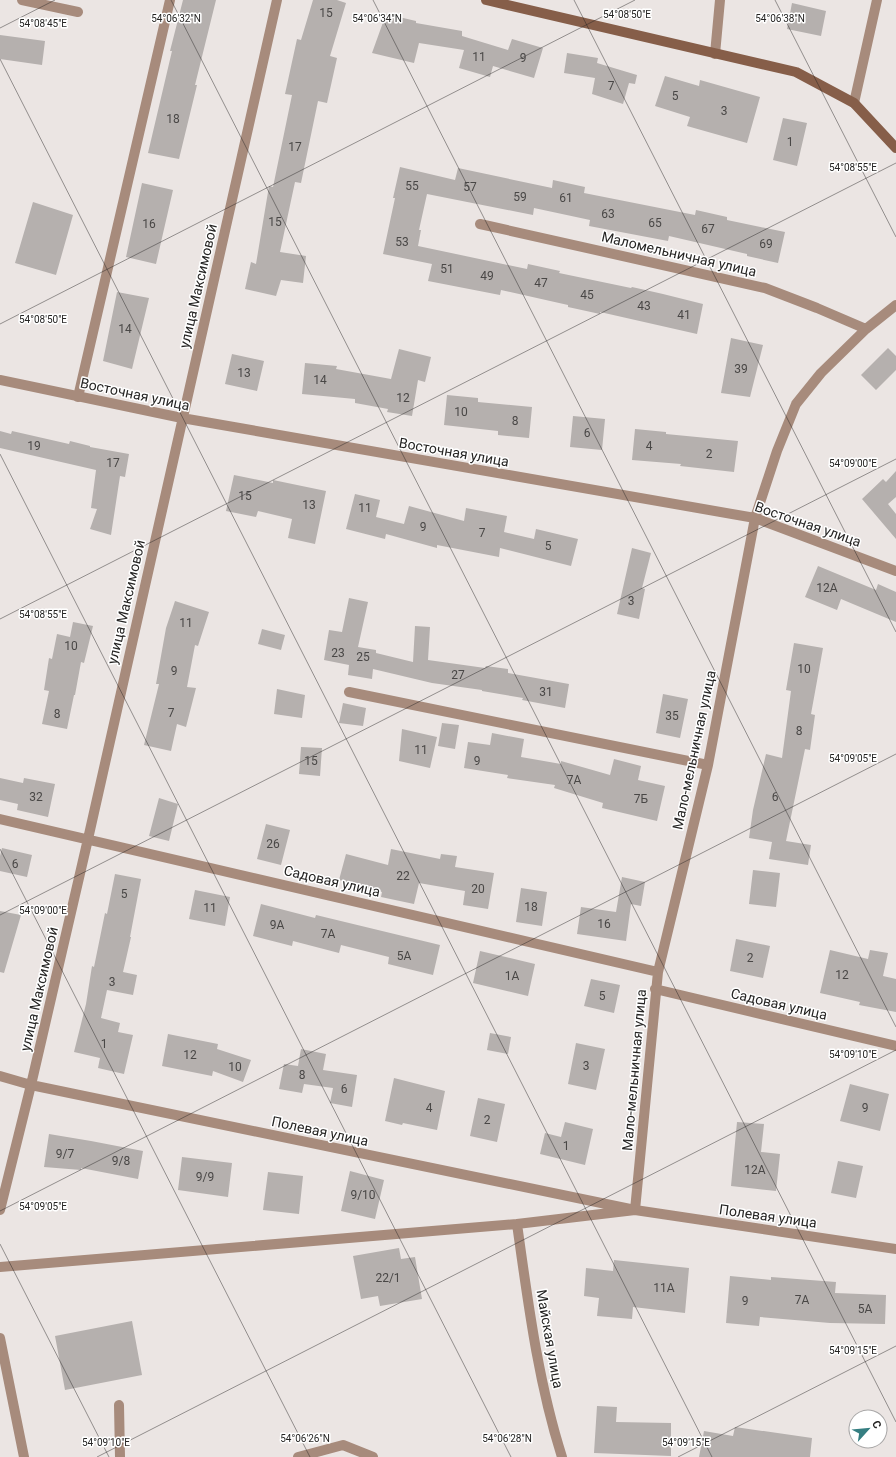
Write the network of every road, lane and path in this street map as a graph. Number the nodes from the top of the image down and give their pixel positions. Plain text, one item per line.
1 (22, 0) edge
2 (170, 0) edge
3 (277, 0) edge
4 (486, 0) edge
5 (720, 0) edge
6 (877, 0) edge
7 (78, 12) dead end
8 (715, 54) junction
9 (854, 103) junction
10 (896, 148) edge
11 (480, 224) dead end
12 (896, 305) edge
13 (866, 329) junction
14 (0, 380) edge
15 (78, 397) junction
16 (182, 418) junction
17 (755, 518) junction
18 (896, 571) edge
19 (349, 692) dead end
20 (708, 765) junction
21 (0, 819) edge
22 (88, 839) junction
23 (658, 972) junction
24 (656, 989) junction
25 (896, 1046) edge
26 (0, 1076) edge
27 (31, 1085) junction
28 (0, 1210) edge
29 (636, 1210) junction
30 (517, 1224) junction
31 (896, 1249) edge
32 (0, 1267) edge
33 (0, 1338) edge
34 (119, 1405) dead end
35 (24, 1457) edge
36 (120, 1457) edge
37 (298, 1457) edge
38 (373, 1457) edge
39 (562, 1457) edge

1 - 7 street
2 - 15 street
3 - 16 street, улица Максимовой
4 - 8 main road
5 - 8 street
6 - 9 street
8 - 9 main road
9 - 10 main road
11 - 13 street, Маломельничная улица
12 - 13 street, Мало-мельничная улица
13 - 17 street, Мало-мельничная улица
14 - 15 street, Восточная улица
15 - 16 street, Восточная улица
16 - 17 street, Восточная улица
16 - 22 street, улица Максимовой
17 - 18 street, Восточная улица
17 - 20 street, Мало-мельничная улица
19 - 20 street
20 - 23 street, Мало-мельничная улица
21 - 22 street, Садовая улица
22 - 23 street, Садовая улица
22 - 27 street, улица Максимовой
23 - 24 street, Мало-мельничная улица
24 - 25 street, Садовая улица
24 - 29 street, Мало-мельничная улица
26 - 27 street, Полевая улица
27 - 28 street, улица Максимовой
27 - 29 street, Полевая улица
29 - 30 street, Полевая улица
29 - 31 street, Полевая улица
30 - 32 street, Полевая улица
30 - 39 street, Майская улица
33 - 35 street
34 - 36 street
37 - 38 street

